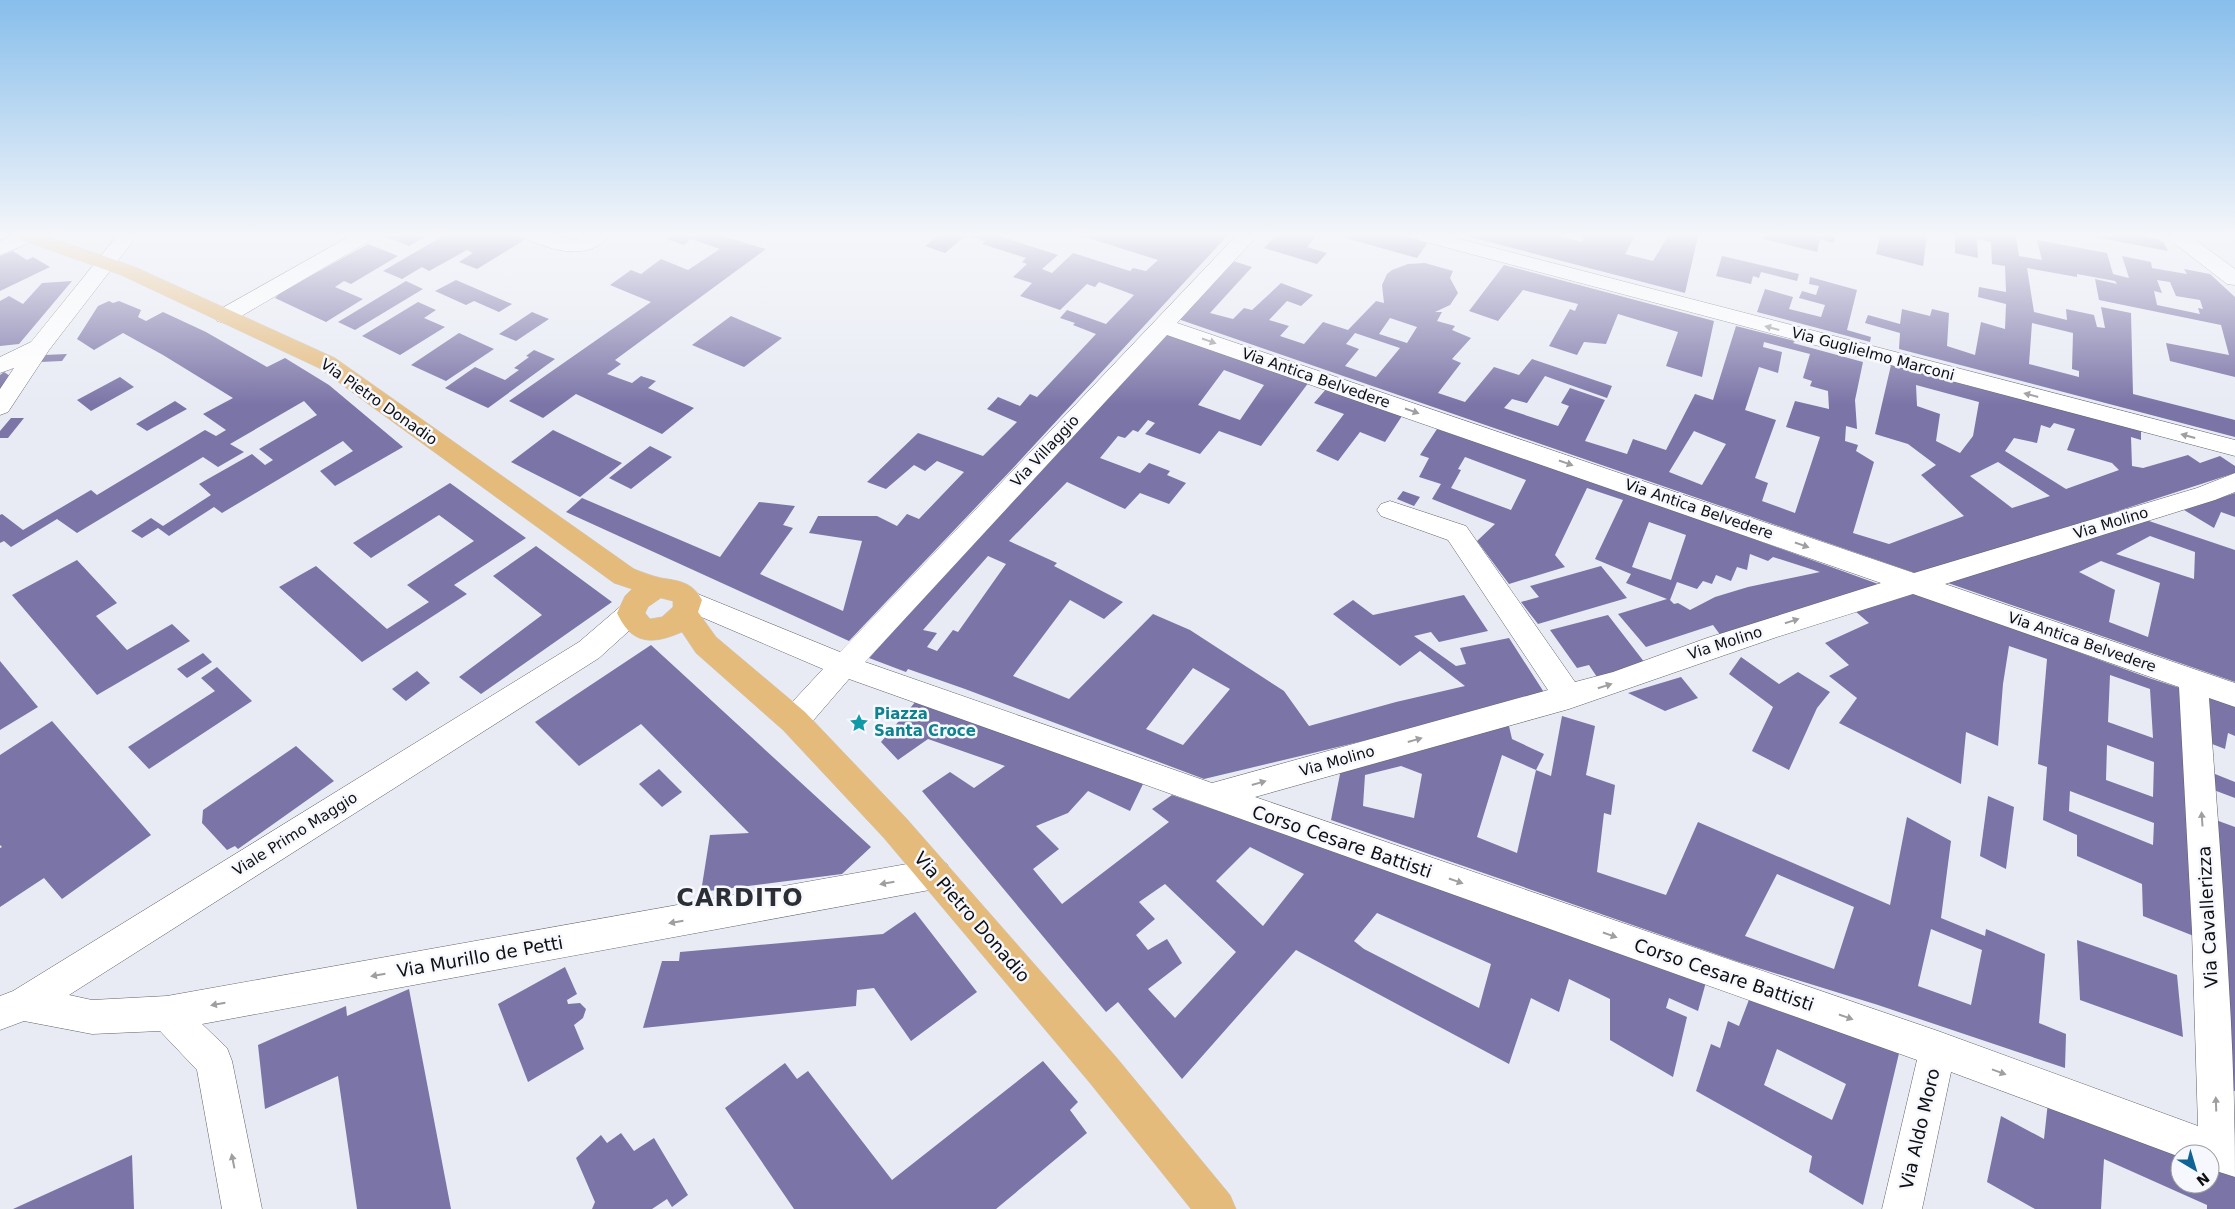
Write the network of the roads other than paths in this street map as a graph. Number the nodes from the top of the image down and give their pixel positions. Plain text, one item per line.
1 (81, 292) edge
2 (174, 292) edge
3 (266, 292) edge
4 (1194, 292) edge
5 (1641, 292) edge
6 (225, 316) junction
7 (1162, 326) junction
8 (40, 346) junction
9 (0, 366) edge
10 (0, 407) edge
11 (2235, 448) edge
12 (2235, 482) edge
13 (1390, 510) dead end
14 (624, 576) junction
15 (1910, 583) junction
16 (661, 588) junction
17 (686, 607) junction
18 (642, 619) junction
19 (706, 645) junction
20 (844, 666) junction
21 (2193, 681) junction
22 (2235, 695) edge
23 (1569, 697) junction
24 (794, 721) junction
25 (1212, 796) junction
26 (935, 874) junction
27 (12, 1009) edge
28 (167, 1013) junction
29 (1938, 1049) junction
30 (2227, 1155) edge
31 (242, 1209) edge
32 (1216, 1209) edge
33 (1902, 1209) edge

1 - 8 street
2 - 6 main road, Via Pietro Donadio
3 - 6 street
4 - 7 street, Via Villaggio
11 -> 5 street, Via Guglielmo Marconi
6 - 14 main road, Via Pietro Donadio
7 -> 15 street, Via Antica Belvedere
7 - 20 street, Via Villaggio
8 - 9 street
8 - 10 street
12 - 15 street, Via Molino
13 - 23 street
14 - 16 main road, Via Pietro Donadio
14 - 18 main road
15 - 21 street, Via Antica Belvedere
23 -> 15 street, Via Molino
16 - 17 main road
16 - 18 main road
17 - 18 main road
17 - 19 main road, Via Pietro Donadio
17 - 20 street, Corso Cesare Battisti
18 - 19 main road, Via Pietro Donadio
18 - 27 street, Viale Primo Maggio
19 - 24 main road, Via Pietro Donadio
20 - 24 street, Via Villaggio
20 - 25 street, Corso Cesare Battisti
21 - 22 street, Via Antica Belvedere
30 -> 21 street, Via Cavallerizza
25 -> 23 street, Via Molino
24 - 26 main road, Via Pietro Donadio
25 -> 29 street, Corso Cesare Battisti
26 -> 28 street, Via Murillo de Petti
26 - 32 main road, Via Pietro Donadio
27 - 28 street, Via Murillo de Petti
31 -> 28 street
29 -> 30 street, Corso Cesare Battisti
29 - 33 street, Via Aldo Moro

